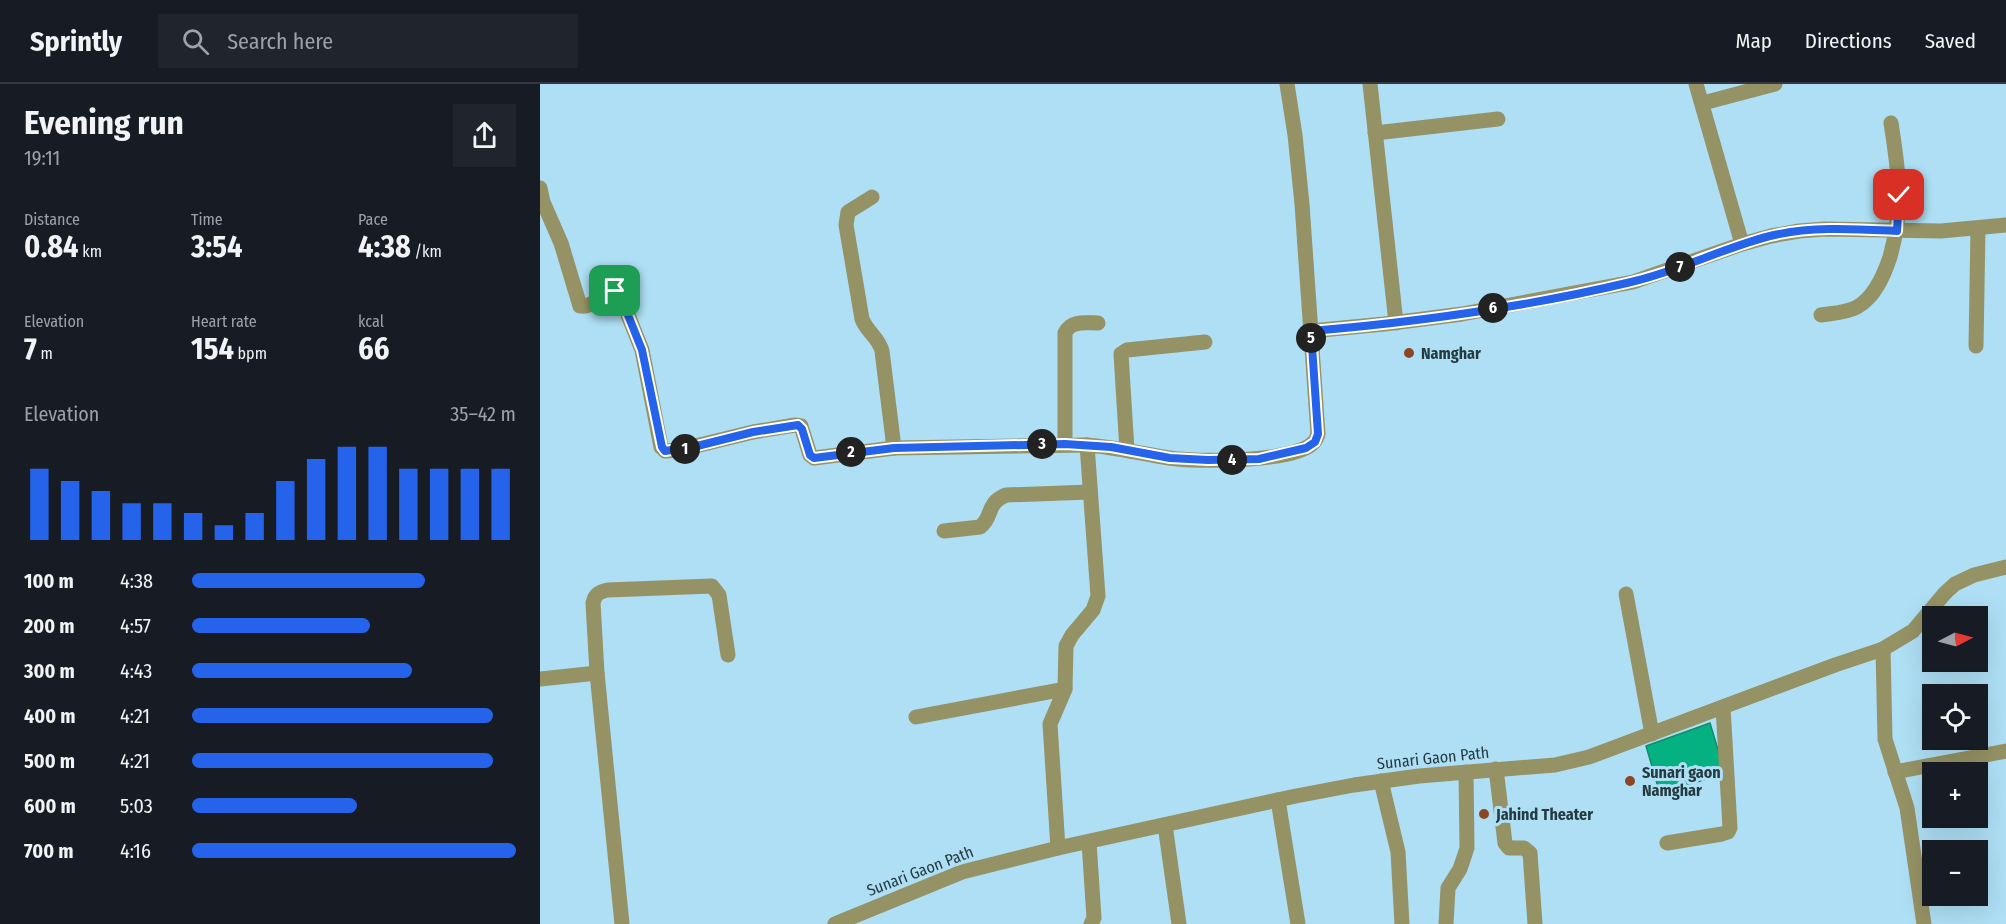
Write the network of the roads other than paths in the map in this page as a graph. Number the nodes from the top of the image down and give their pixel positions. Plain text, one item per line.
1 (1287, 84) edge
2 (1370, 84) edge
3 (1696, 84) edge
4 (1775, 84) edge
5 (1703, 103) junction
6 (1498, 118) dead end
7 (1891, 123) dead end
8 (1375, 133) junction
9 (540, 188) edge
10 (872, 197) dead end
11 (2006, 225) edge
12 (1978, 229) junction
13 (1897, 231) junction
14 (1742, 244) junction
15 (1821, 315) dead end
16 (1098, 323) dead end
17 (1396, 323) junction
18 (1311, 331) junction
19 (1205, 342) dead end
20 (1976, 346) dead end
21 (1065, 444) junction
22 (1087, 445) junction
23 (894, 448) junction
24 (1126, 450) junction
25 (1090, 492) junction
26 (944, 531) dead end
27 (2006, 567) edge
28 (1626, 594) dead end
29 (1883, 649) junction
30 (728, 655) dead end
31 (597, 673) junction
32 (540, 679) edge
33 (1065, 689) junction
34 (1723, 707) junction
35 (916, 717) dead end
36 (1652, 734) junction
37 (2006, 751) edge
38 (1496, 769) junction
39 (1466, 772) junction
40 (1895, 772) junction
41 (1381, 781) junction
42 (1278, 800) junction
43 (1165, 825) junction
44 (1089, 842) junction
45 (1667, 843) dead end
46 (1058, 848) junction
47 (622, 924) edge
48 (835, 924) edge
49 (1091, 924) edge
50 (1179, 924) edge
51 (1298, 924) edge
52 (1402, 924) edge
53 (1446, 924) edge
54 (1535, 924) edge
55 (1924, 924) edge

1 - 18 street
2 - 8 street
3 - 5 street
4 - 5 street
5 - 14 street
6 - 8 street
7 - 13 street
8 - 17 street
9 - 23 street
10 - 23 street
11 - 12 street
12 - 13 street
12 - 20 street
13 - 14 street
13 - 15 street
14 - 17 street
16 - 21 street
17 - 18 street
18 - 24 street
19 - 24 street
21 - 22 street
21 - 23 street
22 - 24 street
22 - 25 street
25 - 26 street
25 - 33 street
27 - 29 street, Sunari Gaon Path
28 - 36 street
29 - 34 street, Sunari Gaon Path
29 - 40 street
30 - 31 street
31 - 32 street
31 - 47 street
33 - 35 street
33 - 46 street
34 - 36 street, Sunari Gaon Path
34 - 45 street
36 - 38 street, Sunari Gaon Path
37 - 40 street
38 - 39 street, Sunari Gaon Path
38 - 54 street
39 - 41 street, Sunari Gaon Path
39 - 53 street
40 - 55 street
41 - 42 street, Sunari Gaon Path
41 - 52 street
42 - 43 street, Sunari Gaon Path
42 - 51 street
43 - 44 street, Sunari Gaon Path
43 - 50 street
44 - 46 street, Sunari Gaon Path
44 - 49 street
46 - 48 street, Sunari Gaon Path

